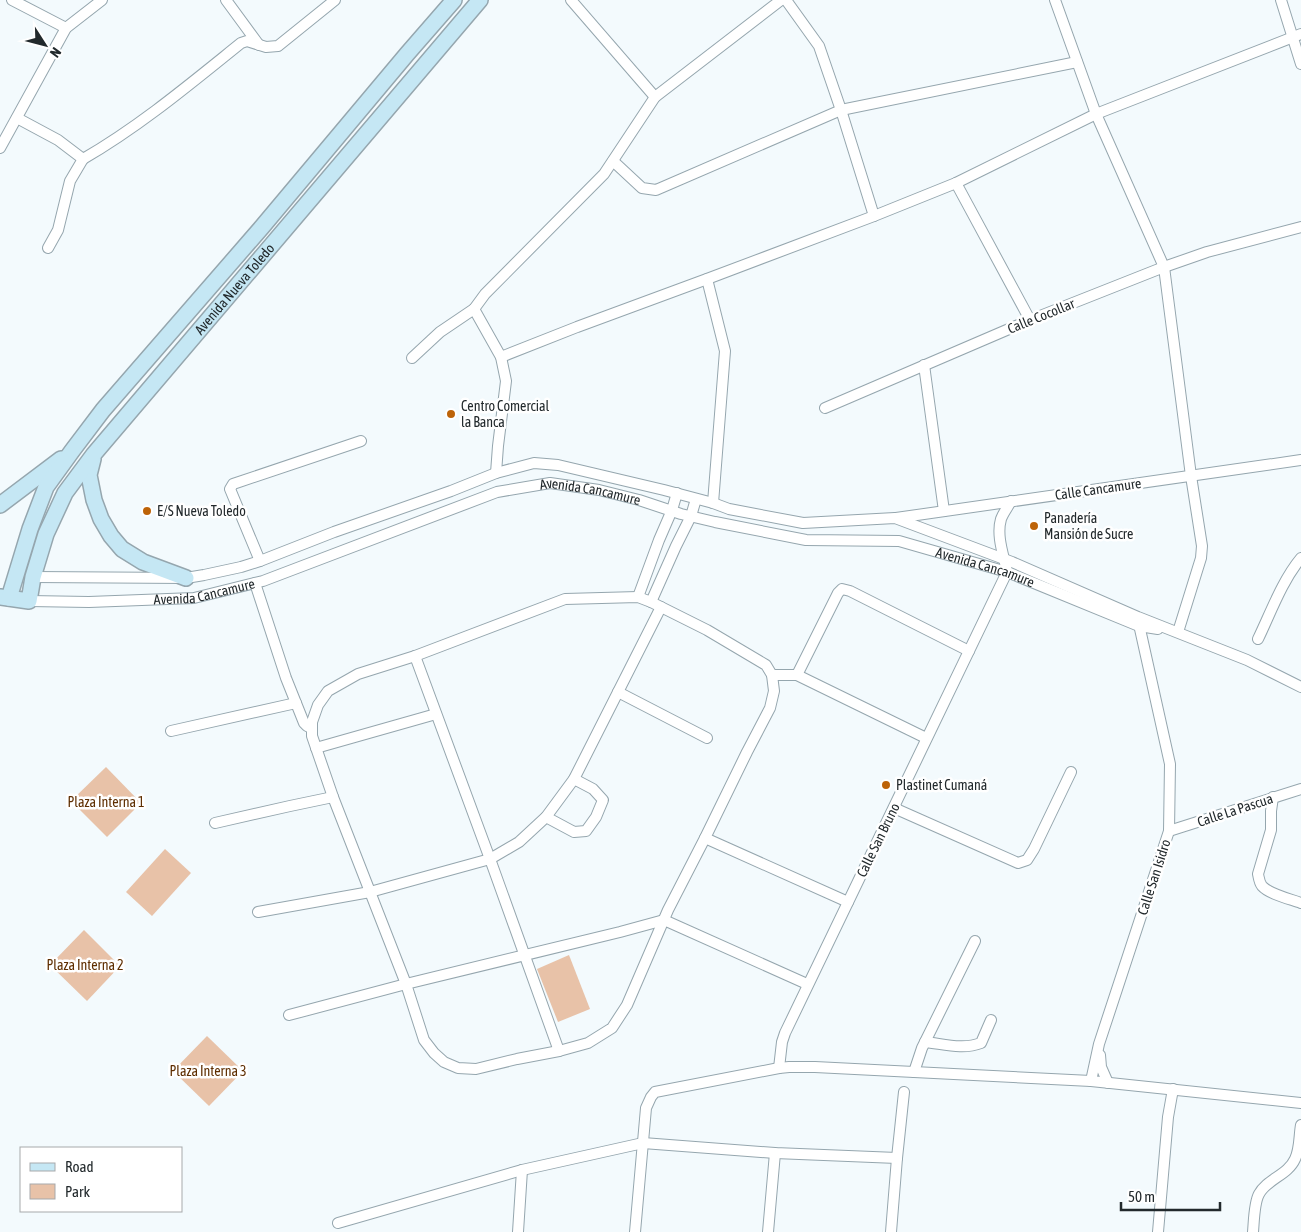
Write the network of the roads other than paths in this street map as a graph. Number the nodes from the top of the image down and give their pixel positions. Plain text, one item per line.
1 (12, 0) edge
2 (102, 0) edge
3 (226, 0) edge
4 (335, 0) edge
5 (454, 0) edge
6 (480, 0) edge
7 (571, 0) edge
8 (781, 0) edge
9 (786, 0) edge
10 (1055, 0) edge
11 (1281, 0) edge
12 (322, 4) edge
13 (66, 28) junction
14 (1297, 36) edge
15 (259, 45) junction
16 (1078, 62) junction
17 (1301, 64) edge
18 (656, 97) junction
19 (841, 110) junction
20 (1096, 114) junction
21 (16, 118) junction
22 (0, 148) edge
23 (83, 159) junction
24 (613, 161) junction
25 (956, 183) junction
26 (874, 216) junction
27 (1301, 227) edge
28 (48, 248) dead end
29 (1164, 267) junction
30 (707, 279) junction
31 (474, 309) junction
32 (1030, 320) junction
33 (501, 357) junction
34 (412, 358) dead end
35 (924, 365) junction
36 (824, 408) dead end
37 (361, 441) dead end
38 (72, 451) junction
39 (94, 454) junction
40 (1301, 460) edge
41 (496, 473) junction
42 (1191, 476) junction
43 (677, 493) junction
44 (696, 499) junction
45 (1011, 502) junction
46 (713, 503) junction
47 (0, 505) edge
48 (672, 510) junction
49 (944, 511) junction
50 (691, 516) junction
51 (895, 518) junction
52 (659, 540) junction
53 (676, 546) junction
54 (1301, 558) edge
55 (1005, 559) junction
56 (260, 561) junction
57 (1007, 572) junction
58 (7, 577) edge
59 (33, 577) junction
60 (186, 578) junction
61 (255, 583) junction
62 (638, 597) junction
63 (5, 598) edge
64 (29, 601) junction
65 (651, 602) junction
66 (661, 607) junction
67 (1138, 622) junction
68 (1178, 632) junction
69 (1258, 639) dead end
70 (968, 650) junction
71 (415, 656) junction
72 (772, 675) junction
73 (796, 675) junction
74 (1301, 687) edge
75 (618, 692) junction
76 (296, 703) junction
77 (436, 714) junction
78 (311, 728) junction
79 (172, 731) dead end
80 (707, 738) dead end
81 (926, 738) junction
82 (316, 748) junction
83 (1071, 772) dead end
84 (574, 779) junction
85 (1301, 789) edge
86 (1273, 797) junction
87 (333, 798) junction
88 (894, 808) junction
89 (546, 817) junction
90 (215, 823) dead end
91 (1169, 831) junction
92 (705, 838) junction
93 (490, 859) junction
94 (370, 892) junction
95 (848, 902) junction
96 (1301, 903) edge
97 (258, 912) dead end
98 (664, 920) junction
99 (975, 941) dead end
100 (523, 955) junction
101 (406, 984) junction
102 (807, 984) junction
103 (289, 1015) dead end
104 (990, 1020) dead end
105 (925, 1042) junction
106 (1099, 1044) junction
107 (559, 1051) junction
108 (779, 1068) junction
109 (914, 1072) junction
110 (1091, 1081) junction
111 (1108, 1083) junction
112 (1173, 1089) junction
113 (904, 1092) dead end
114 (1301, 1103) edge
115 (1301, 1125) edge
116 (642, 1143) junction
117 (775, 1153) junction
118 (897, 1158) junction
119 (522, 1170) junction
120 (338, 1223) dead end
121 (518, 1232) edge
122 (635, 1232) edge
123 (768, 1232) edge
124 (891, 1232) edge
125 (1158, 1232) edge
126 (1253, 1232) edge

1 - 13 street
2 - 13 street
3 - 15 street
4 - 12 street
5 - 38 main road, Avenida Nueva Toledo
6 - 39 main road, Avenida Nueva Toledo
7 - 18 street
8 - 18 street
9 - 19 street
10 - 16 street
11 - 14 street
12 - 15 street
13 - 21 street
14 - 17 street
14 - 20 street
15 - 23 street
16 - 19 street
16 - 20 street
18 - 24 street
19 - 24 street
19 - 26 street
20 - 25 street
20 - 29 street
21 - 22 street
21 - 23 street
23 - 28 street
24 - 31 street
25 - 26 street
25 - 32 street
26 - 30 street
27 - 29 street, Calle Cocollar
29 - 32 street, Calle Cocollar
29 - 42 street
30 - 33 street
30 - 46 street
31 - 33 street
31 - 34 street
32 - 35 street, Calle Cocollar
33 - 41 street
35 - 36 street, Calle Cocollar
35 - 49 street
37 - 56 street
38 - 47 main road
38 - 58 main road, Avenida Nueva Toledo
39 - 59 main road, Avenida Nueva Toledo
39 - 60 main road
40 - 42 street, Calle Cancamure
41 - 43 street, Avenida Cancamure
41 - 56 street, Avenida Cancamure
42 - 45 street, Calle Cancamure
42 - 68 street
43 - 44 street, Avenida Cancamure
43 - 48 street
44 - 46 street, Avenida Cancamure
44 - 50 street
45 - 49 street, Calle Cancamure
45 - 55 street
46 - 51 street, Avenida Cancamure
48 - 50 street, Avenida Cancamure
48 - 52 street
48 - 61 street, Avenida Cancamure
49 - 51 street, Calle Cancamure
50 - 53 street
50 - 57 street, Avenida Cancamure
51 - 55 street, Avenida Cancamure
52 - 53 street
52 - 62 street
53 - 65 street
54 - 69 street
55 - 57 street
55 - 67 street, Avenida Cancamure
56 - 60 street, Avenida Cancamure
57 - 67 street, Avenida Cancamure
57 - 70 street, Calle San Bruno
58 - 59 main road, Avenida Cancamure
58 - 63 main road, Avenida Nueva Toledo
59 - 60 street, Avenida Cancamure
59 - 64 main road, Avenida Nueva Toledo
61 - 64 street, Avenida Cancamure
61 - 76 street
62 - 65 street
62 - 71 street
63 - 64 main road, Avenida Cancamure
65 - 66 street
66 - 72 street
66 - 75 street
67 - 68 street, Avenida Cancamure
67 - 91 street, Calle San Isidro
68 - 74 street, Avenida Cancamure
70 - 73 street
70 - 81 street, Calle San Bruno
71 - 77 street
71 - 78 street
72 - 73 street
72 - 92 street
73 - 81 street
75 - 80 street
75 - 84 street
76 - 78 street
76 - 79 street
77 - 82 street
77 - 93 street
78 - 82 street
81 - 88 street, Calle San Bruno
82 - 87 street
83 - 88 street
84 - 89 street
84 - 89 street
85 - 86 street, Calle La Pascua
86 - 91 street, Calle La Pascua
86 - 96 street
87 - 90 street
87 - 94 street
88 - 95 street, Calle San Bruno
89 - 93 street
91 - 106 street, Calle San Isidro
92 - 95 street
92 - 98 street
93 - 94 street
93 - 100 street
94 - 97 street
94 - 101 street
95 - 102 street, Calle San Bruno
98 - 100 street
98 - 102 street
98 - 107 street
99 - 105 street
100 - 101 street
100 - 107 street
101 - 103 street
101 - 107 street
102 - 108 street, Calle San Bruno
104 - 105 street
105 - 109 street
106 - 110 street, Calle San Isidro
106 - 111 street
108 - 109 street
108 - 116 street
109 - 110 street
110 - 111 street
111 - 112 street
112 - 114 street
112 - 125 street
113 - 118 street
115 - 126 street
116 - 117 street
116 - 119 street
116 - 122 street
117 - 118 street
117 - 123 street
118 - 124 street
119 - 120 street
119 - 121 street

